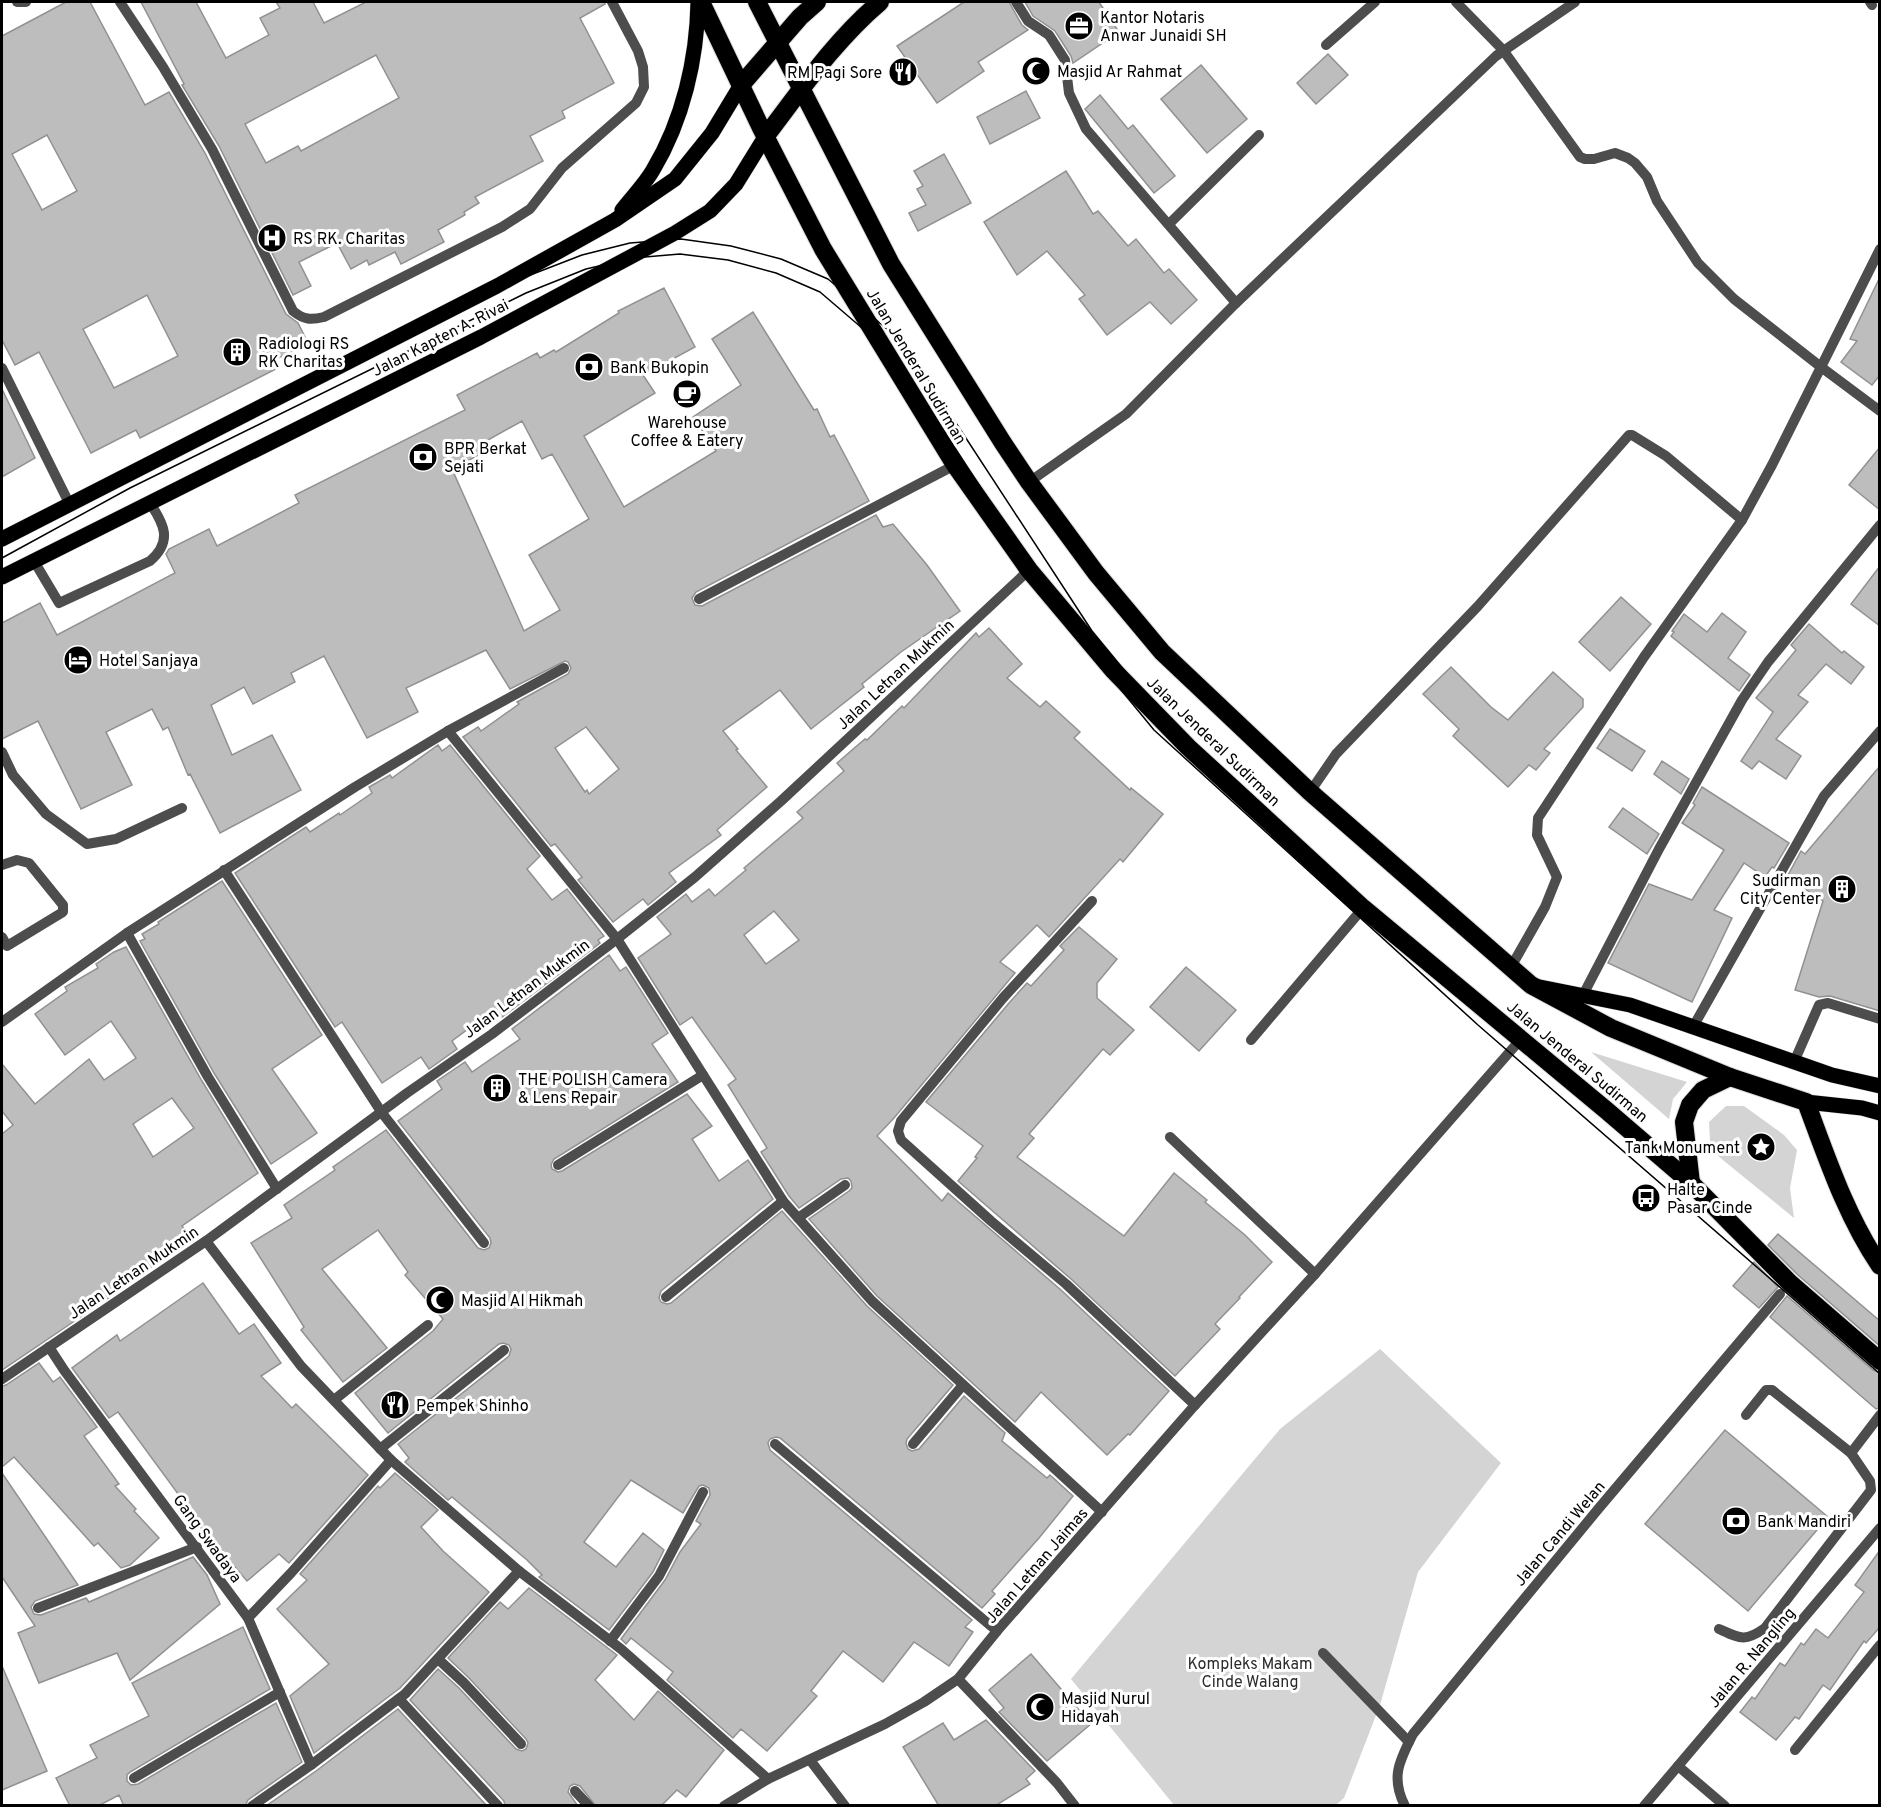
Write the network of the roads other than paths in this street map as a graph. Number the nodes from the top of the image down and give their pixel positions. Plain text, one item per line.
1 (17, 2) edge
2 (26, 2) edge
3 (120, 2) edge
4 (612, 2) edge
5 (699, 2) edge
6 (757, 2) edge
7 (817, 2) edge
8 (880, 2) edge
9 (1016, 2) edge
10 (1375, 2) edge
11 (1456, 2) edge
12 (1575, 2) edge
13 (778, 44) junction
14 (1326, 45) dead end
15 (1503, 50) junction
16 (741, 85) junction
17 (802, 88) junction
18 (1259, 135) dead end
19 (765, 137) junction
20 (615, 219) junction
21 (1169, 224) junction
22 (1880, 249) edge
23 (1236, 303) junction
24 (1821, 367) junction
25 (2, 368) edge
26 (1880, 411) edge
27 (955, 465) junction
28 (1029, 482) junction
29 (150, 503) junction
30 (70, 505) junction
31 (1742, 520) junction
32 (1880, 525) edge
33 (2, 539) edge
34 (34, 561) junction
35 (1029, 570) junction
36 (2, 577) edge
37 (699, 599) dead end
38 (564, 668) dead end
39 (448, 731) junction
40 (1880, 731) edge
41 (2, 752) edge
42 (1310, 792) junction
43 (182, 808) dead end
44 (2, 865) edge
45 (224, 870) junction
46 (1092, 901) dead end
47 (1363, 908) junction
48 (127, 933) junction
49 (2, 938) edge
50 (617, 939) junction
51 (1511, 967) junction
52 (1532, 985) junction
53 (1583, 995) junction
54 (1880, 1019) edge
55 (2, 1022) edge
56 (1693, 1027) junction
57 (1521, 1039) junction
58 (1251, 1040) dead end
59 (1794, 1062) junction
60 (703, 1076) junction
61 (1730, 1077) junction
62 (1880, 1086) edge
63 (1806, 1102) junction
64 (382, 1113) junction
65 (1880, 1113) edge
66 (1170, 1137) dead end
67 (558, 1165) dead end
68 (1692, 1183) junction
69 (844, 1185) dead end
70 (277, 1189) junction
71 (783, 1201) junction
72 (798, 1218) junction
73 (206, 1241) junction
74 (484, 1243) dead end
75 (1880, 1266) edge
76 (1315, 1274) junction
77 (1780, 1294) dead end
78 (666, 1297) dead end
79 (428, 1325) dead end
80 (49, 1347) junction
81 (504, 1350) dead end
82 (1880, 1361) edge
83 (2, 1379) edge
84 (963, 1385) junction
85 (334, 1400) junction
86 (1195, 1405) junction
87 (1746, 1415) dead end
88 (1880, 1415) edge
89 (775, 1444) dead end
90 (913, 1444) dead end
91 (380, 1449) junction
92 (1851, 1453) junction
93 (391, 1460) junction
94 (703, 1492) dead end
95 (1102, 1512) junction
96 (1880, 1528) edge
97 (197, 1547) junction
98 (519, 1571) junction
99 (38, 1608) dead end
100 (248, 1618) junction
101 (1719, 1629) dead end
102 (997, 1631) junction
103 (610, 1641) junction
104 (1880, 1645) edge
105 (1323, 1653) dead end
106 (438, 1659) junction
107 (958, 1679) junction
108 (280, 1692) junction
109 (399, 1699) junction
110 (1409, 1742) junction
111 (521, 1744) dead end
112 (1795, 1750) dead end
113 (810, 1760) junction
114 (311, 1765) junction
115 (1678, 1766) junction
116 (134, 1778) dead end
117 (768, 1779) junction
118 (575, 1791) dead end
119 (252, 1806) edge
120 (498, 1806) edge
121 (589, 1806) edge
122 (724, 1806) edge
123 (845, 1806) edge
124 (1075, 1806) edge
125 (1405, 1806) edge
126 (1644, 1806) edge
127 (1725, 1806) edge

1 - 2 street
3 - 4 street
5 - 16 highway, Jalan Jenderal Sudirman
5 - 20 main road
6 - 13 highway, Jalan Jenderal Sudirman
7 - 13 highway
8 - 17 highway
9 - 21 street
10 - 14 street
11 - 15 street
12 - 15 street
13 - 16 highway
13 - 17 highway, Jalan Jenderal Sudirman
15 - 23 street
15 - 24 street
16 - 19 highway, Jalan Jenderal Sudirman
16 - 20 main road, Jalan Kapten A. Rivai
17 - 19 highway
17 - 28 highway, Jalan Jenderal Sudirman
18 - 21 street
19 - 27 highway, Jalan Jenderal Sudirman
19 - 29 main road, Jalan Kapten A. Rivai
20 - 30 main road, Jalan Kapten A. Rivai
21 - 23 street
22 - 24 street
23 - 28 street
24 - 26 street
24 - 31 street
25 - 30 street
27 - 35 highway, Jalan Jenderal Sudirman
27 - 37 street
28 - 42 highway, Jalan Jenderal Sudirman
29 - 34 main road, Jalan Kapten A. Rivai
29 - 34 street
30 - 33 main road, Jalan Kapten A. Rivai
31 - 42 street
31 - 51 street
32 - 53 street
34 - 36 main road, Jalan Kapten A. Rivai
35 - 47 highway, Jalan Jenderal Sudirman
35 - 50 street, Jalan Letnan Mukmin
38 - 39 street
39 - 45 street
39 - 50 street
40 - 56 street
41 - 43 street
42 - 51 highway, Jalan Jenderal Sudirman
44 - 49 street
45 - 48 street
45 - 64 street
46 - 86 street
47 - 57 highway, Jalan Jenderal Sudirman
47 - 58 street
48 - 55 street
48 - 70 street
50 - 60 street
50 - 64 street, Jalan Letnan Mukmin
51 - 52 highway, Jalan Jenderal Sudirman
52 - 53 main road
52 - 61 highway, Jalan Jenderal Sudirman
53 - 56 main road
54 - 59 street
56 - 59 main road
57 - 68 highway, Jalan Jenderal Sudirman
57 - 76 street, Jalan Letnan Jaimas
59 - 62 main road
60 - 67 street
60 - 71 street
61 - 63 highway, Jalan Jenderal Sudirman
61 - 68 highway
63 - 65 main road
63 - 75 highway
64 - 70 street, Jalan Letnan Mukmin
64 - 74 street
66 - 76 street
68 - 82 highway, Jalan Jenderal Sudirman
69 - 72 street
70 - 73 street, Jalan Letnan Mukmin
71 - 72 street
71 - 78 street
72 - 84 street
73 - 80 street, Jalan Letnan Mukmin
73 - 85 street
76 - 86 street, Jalan Letnan Jaimas
77 - 110 street, Jalan Candi Welan
79 - 85 street
80 - 83 street, Jalan Letnan Mukmin
80 - 97 street, Gang Swadaya
81 - 91 street
84 - 90 street
84 - 95 street
85 - 91 street
86 - 95 street, Jalan Letnan Jaimas
87 - 92 street
88 - 92 street
89 - 102 street
91 - 93 street
92 - 101 street
93 - 98 street
93 - 100 street
94 - 103 street
95 - 102 street, Jalan Letnan Jaimas
96 - 115 street, Jalan R. Nangling
97 - 99 street
97 - 100 street, Gang Swadaya
98 - 103 street
98 - 106 street
100 - 108 street, Gang Swadaya
102 - 107 street, Jalan Letnan Jaimas
103 - 117 street
104 - 112 street
105 - 110 street
106 - 109 street
106 - 111 street
107 - 113 street, Jalan Letnan Jaimas
107 - 124 street
108 - 114 street, Gang Swadaya
108 - 116 street
109 - 114 street
109 - 120 street
110 - 125 street, Jalan Candi Welan
113 - 117 street, Jalan Letnan Jaimas
113 - 123 street
114 - 119 street
115 - 126 street, Jalan R. Nangling
115 - 127 street
117 - 122 street, Jalan Letnan Jaimas
118 - 121 street

